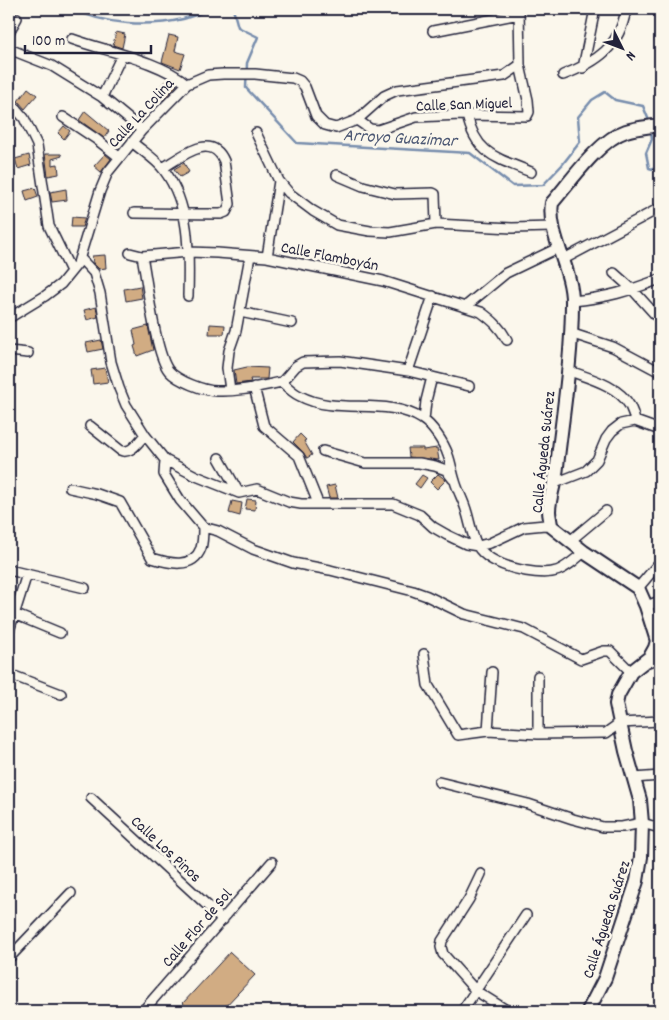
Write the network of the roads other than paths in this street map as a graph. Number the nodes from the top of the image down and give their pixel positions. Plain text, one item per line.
1 (595, 9) edge
2 (626, 9) edge
3 (519, 12) edge
4 (17, 18) dead end
5 (660, 18) edge
6 (433, 31) dead end
7 (9, 32) edge
8 (72, 39) dead end
9 (660, 39) edge
10 (9, 49) edge
11 (122, 55) junction
12 (520, 65) junction
13 (582, 68) junction
14 (563, 75) dead end
15 (187, 84) junction
16 (102, 97) junction
17 (9, 101) edge
18 (467, 115) junction
19 (63, 117) dead end
20 (357, 120) junction
21 (659, 125) edge
22 (142, 130) junction
23 (256, 133) dead end
24 (132, 142) junction
25 (119, 157) junction
26 (162, 168) junction
27 (531, 172) dead end
28 (337, 175) dead end
29 (279, 181) junction
30 (660, 208) edge
31 (134, 214) dead end
32 (184, 214) junction
33 (436, 224) junction
34 (553, 228) junction
35 (189, 252) junction
36 (130, 253) dead end
37 (562, 253) junction
38 (142, 256) junction
39 (250, 256) junction
40 (267, 257) junction
41 (80, 258) junction
42 (71, 271) junction
43 (614, 273) dead end
44 (660, 279) edge
45 (632, 290) junction
46 (188, 296) dead end
47 (433, 296) junction
48 (572, 301) junction
49 (466, 306) junction
50 (240, 312) junction
51 (9, 318) edge
52 (660, 320) edge
53 (292, 323) dead end
54 (570, 333) junction
55 (506, 340) dead end
56 (9, 351) edge
57 (28, 353) dead end
58 (567, 370) junction
59 (408, 371) junction
60 (660, 372) edge
61 (432, 377) junction
62 (282, 382) junction
63 (469, 386) dead end
64 (254, 387) junction
65 (230, 390) junction
66 (424, 420) junction
67 (636, 421) junction
68 (90, 426) dead end
69 (660, 430) edge
70 (145, 435) junction
71 (323, 451) dead end
72 (219, 458) dead end
73 (165, 460) junction
74 (455, 481) junction
75 (555, 483) junction
76 (70, 488) dead end
77 (239, 493) junction
78 (318, 504) junction
79 (606, 511) dead end
80 (551, 526) junction
81 (204, 527) junction
82 (570, 541) junction
83 (478, 546) junction
84 (584, 552) junction
85 (660, 562) edge
86 (9, 570) edge
87 (27, 574) junction
88 (85, 588) dead end
89 (638, 588) junction
90 (660, 601) edge
91 (646, 606) junction
92 (14, 614) junction
93 (9, 631) edge
94 (60, 633) dead end
95 (424, 654) dead end
96 (660, 658) edge
97 (636, 669) junction
98 (492, 672) dead end
99 (9, 674) edge
100 (538, 676) dead end
101 (61, 694) dead end
102 (660, 721) edge
103 (620, 723) junction
104 (488, 731) junction
105 (538, 734) junction
106 (660, 776) edge
107 (634, 778) junction
108 (439, 782) dead end
109 (91, 798) dead end
110 (642, 823) junction
111 (660, 828) edge
112 (272, 862) dead end
113 (481, 874) dead end
114 (71, 893) dead end
115 (526, 915) dead end
116 (223, 920) junction
117 (9, 958) edge
118 (476, 991) junction
119 (143, 1011) edge
120 (462, 1011) edge
121 (508, 1011) edge
122 (588, 1011) edge

1 - 13 street
2 - 13 street
3 - 6 street
3 - 12 street, Calle San Miguel
4 - 7 street
5 - 9 street
8 - 11 street
10 - 16 street
11 - 15 street
11 - 16 street
12 - 18 street, Calle San Miguel
12 - 20 street, Calle La Colina
13 - 14 street
15 - 20 street, Calle La Colina
15 - 22 street, Calle La Colina
16 - 22 street
17 - 42 street
18 - 20 street, Calle San Miguel
18 - 27 street
19 - 25 street
21 - 34 street, Calle Águeda Suárez
22 - 24 street, Calle La Colina
23 - 29 street
24 - 25 street, Calle La Colina
24 - 26 street
25 - 41 street, Calle La Colina
26 - 32 street
26 - 32 street
28 - 33 street
29 - 33 street
29 - 40 street
30 - 37 street
31 - 32 street
32 - 35 street
33 - 34 street
34 - 37 street, Calle Águeda Suárez
35 - 38 street, Calle Flamboyán
35 - 39 street, Calle Flamboyán
35 - 46 street
36 - 38 street, Calle Flamboyán
37 - 48 street, Calle Águeda Suárez
37 - 49 street
38 - 65 street
39 - 40 street, Calle Flamboyán
39 - 50 street
40 - 47 street, Calle Flamboyán
41 - 42 street, Calle La Colina
41 - 70 street
42 - 51 street, Calle La Colina
43 - 45 street
44 - 45 street
45 - 48 street
45 - 52 street
47 - 49 street, Calle Flamboyán
47 - 59 street
48 - 54 street, Calle Águeda Suárez
49 - 55 street, Calle Flamboyán
50 - 53 street
50 - 65 street
54 - 58 street, Calle Águeda Suárez
54 - 60 street
56 - 57 street
58 - 67 street
58 - 75 street, Calle Águeda Suárez
59 - 61 street
59 - 62 street
61 - 63 street
61 - 66 street
62 - 64 street
62 - 66 street
64 - 65 street
64 - 78 street
66 - 74 street
67 - 69 street
67 - 75 street
68 - 70 street
70 - 73 street
71 - 74 street
72 - 77 street
73 - 77 street
73 - 81 street
74 - 83 street
75 - 80 street, Calle Águeda Suárez
76 - 81 street
77 - 78 street
78 - 83 street
79 - 82 street
80 - 82 street, Calle Águeda Suárez
80 - 83 street
81 - 97 street
82 - 84 street, Calle Águeda Suárez
83 - 84 street
84 - 89 street, Calle Águeda Suárez
85 - 89 street
86 - 87 street
87 - 88 street
87 - 92 street
89 - 91 street, Calle Águeda Suárez
90 - 91 street
91 - 97 street, Calle Águeda Suárez
92 - 93 street
92 - 94 street
95 - 104 street
96 - 97 street
97 - 103 street, Calle Águeda Suárez
98 - 104 street
99 - 101 street
100 - 105 street
102 - 103 street
103 - 105 street
103 - 107 street, Calle Águeda Suárez
104 - 105 street
106 - 107 street
107 - 110 street, Calle Águeda Suárez
108 - 110 street
109 - 116 street, Calle Los Pinos
110 - 111 street
110 - 122 street, Calle Águeda Suárez
112 - 116 street, Calle Flor de Sol
113 - 118 street
114 - 117 street
115 - 118 street
116 - 119 street, Calle Flor de Sol
118 - 120 street
118 - 121 street

